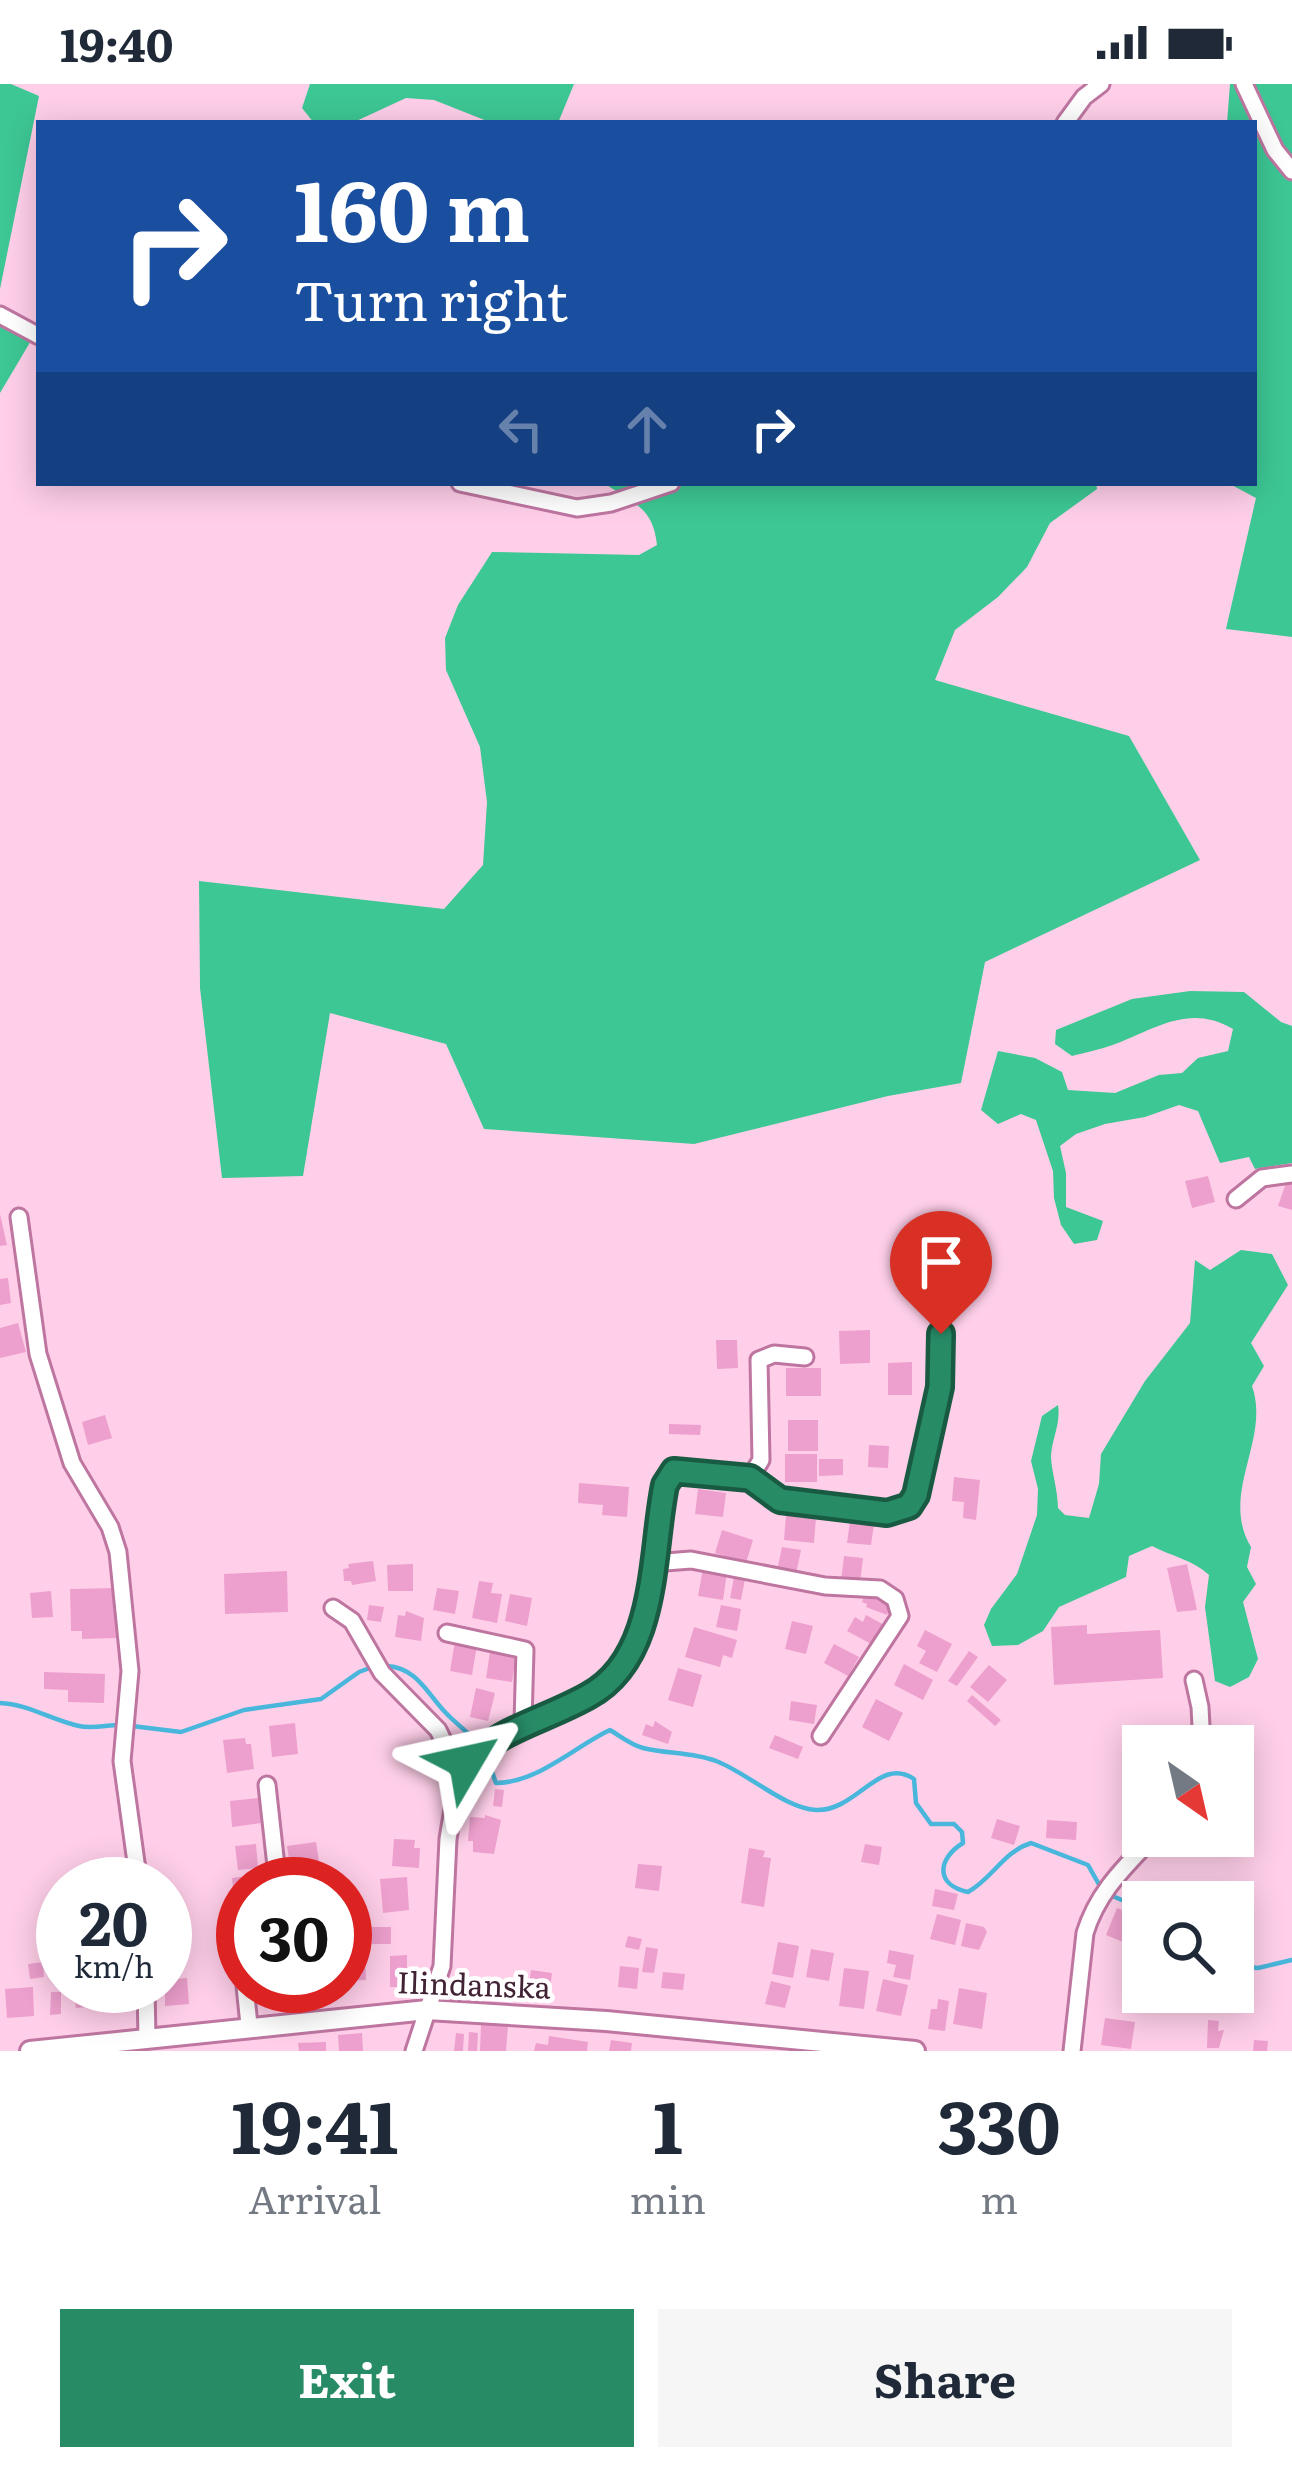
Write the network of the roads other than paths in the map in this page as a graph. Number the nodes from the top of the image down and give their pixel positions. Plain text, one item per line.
1 (1101, 84) edge
2 (1244, 84) edge
3 (1067, 120) edge
4 (1292, 171) edge
5 (0, 315) edge
6 (36, 334) edge
7 (474, 486) edge
8 (662, 486) edge
9 (1292, 1174) edge
10 (1236, 1199) dead end
11 (19, 1217) dead end
12 (941, 1334) dead end
13 (805, 1357) dead end
14 (750, 1478) junction
15 (653, 1563) junction
16 (333, 1608) dead end
17 (447, 1633) dead end
18 (1194, 1680) dead end
19 (523, 1722) junction
20 (1201, 1725) edge
21 (821, 1736) dead end
22 (459, 1773) junction
23 (267, 1785) dead end
24 (135, 1857) edge
25 (275, 1857) edge
26 (1134, 1857) edge
27 (427, 2009) junction
28 (147, 2013) edge
29 (248, 2013) edge
30 (249, 2025) junction
31 (147, 2039) junction
32 (30, 2051) edge
33 (414, 2051) edge
34 (915, 2051) edge
35 (1072, 2051) edge

1 - 3 street
2 - 4 street
5 - 6 street
7 - 8 street
9 - 10 street
11 - 24 street
12 - 14 street
13 - 14 street
14 - 15 street
15 - 19 street
15 - 21 street
16 - 22 street
17 - 19 street
18 - 20 street
19 - 22 street
22 - 27 street
23 - 25 street
26 - 35 street
27 - 30 street, Ilindanska
27 - 33 street
27 - 34 street, Ilindanska
28 - 31 street
29 - 30 street
30 - 31 street, Ilindanska
31 - 32 street, Ilindanska

